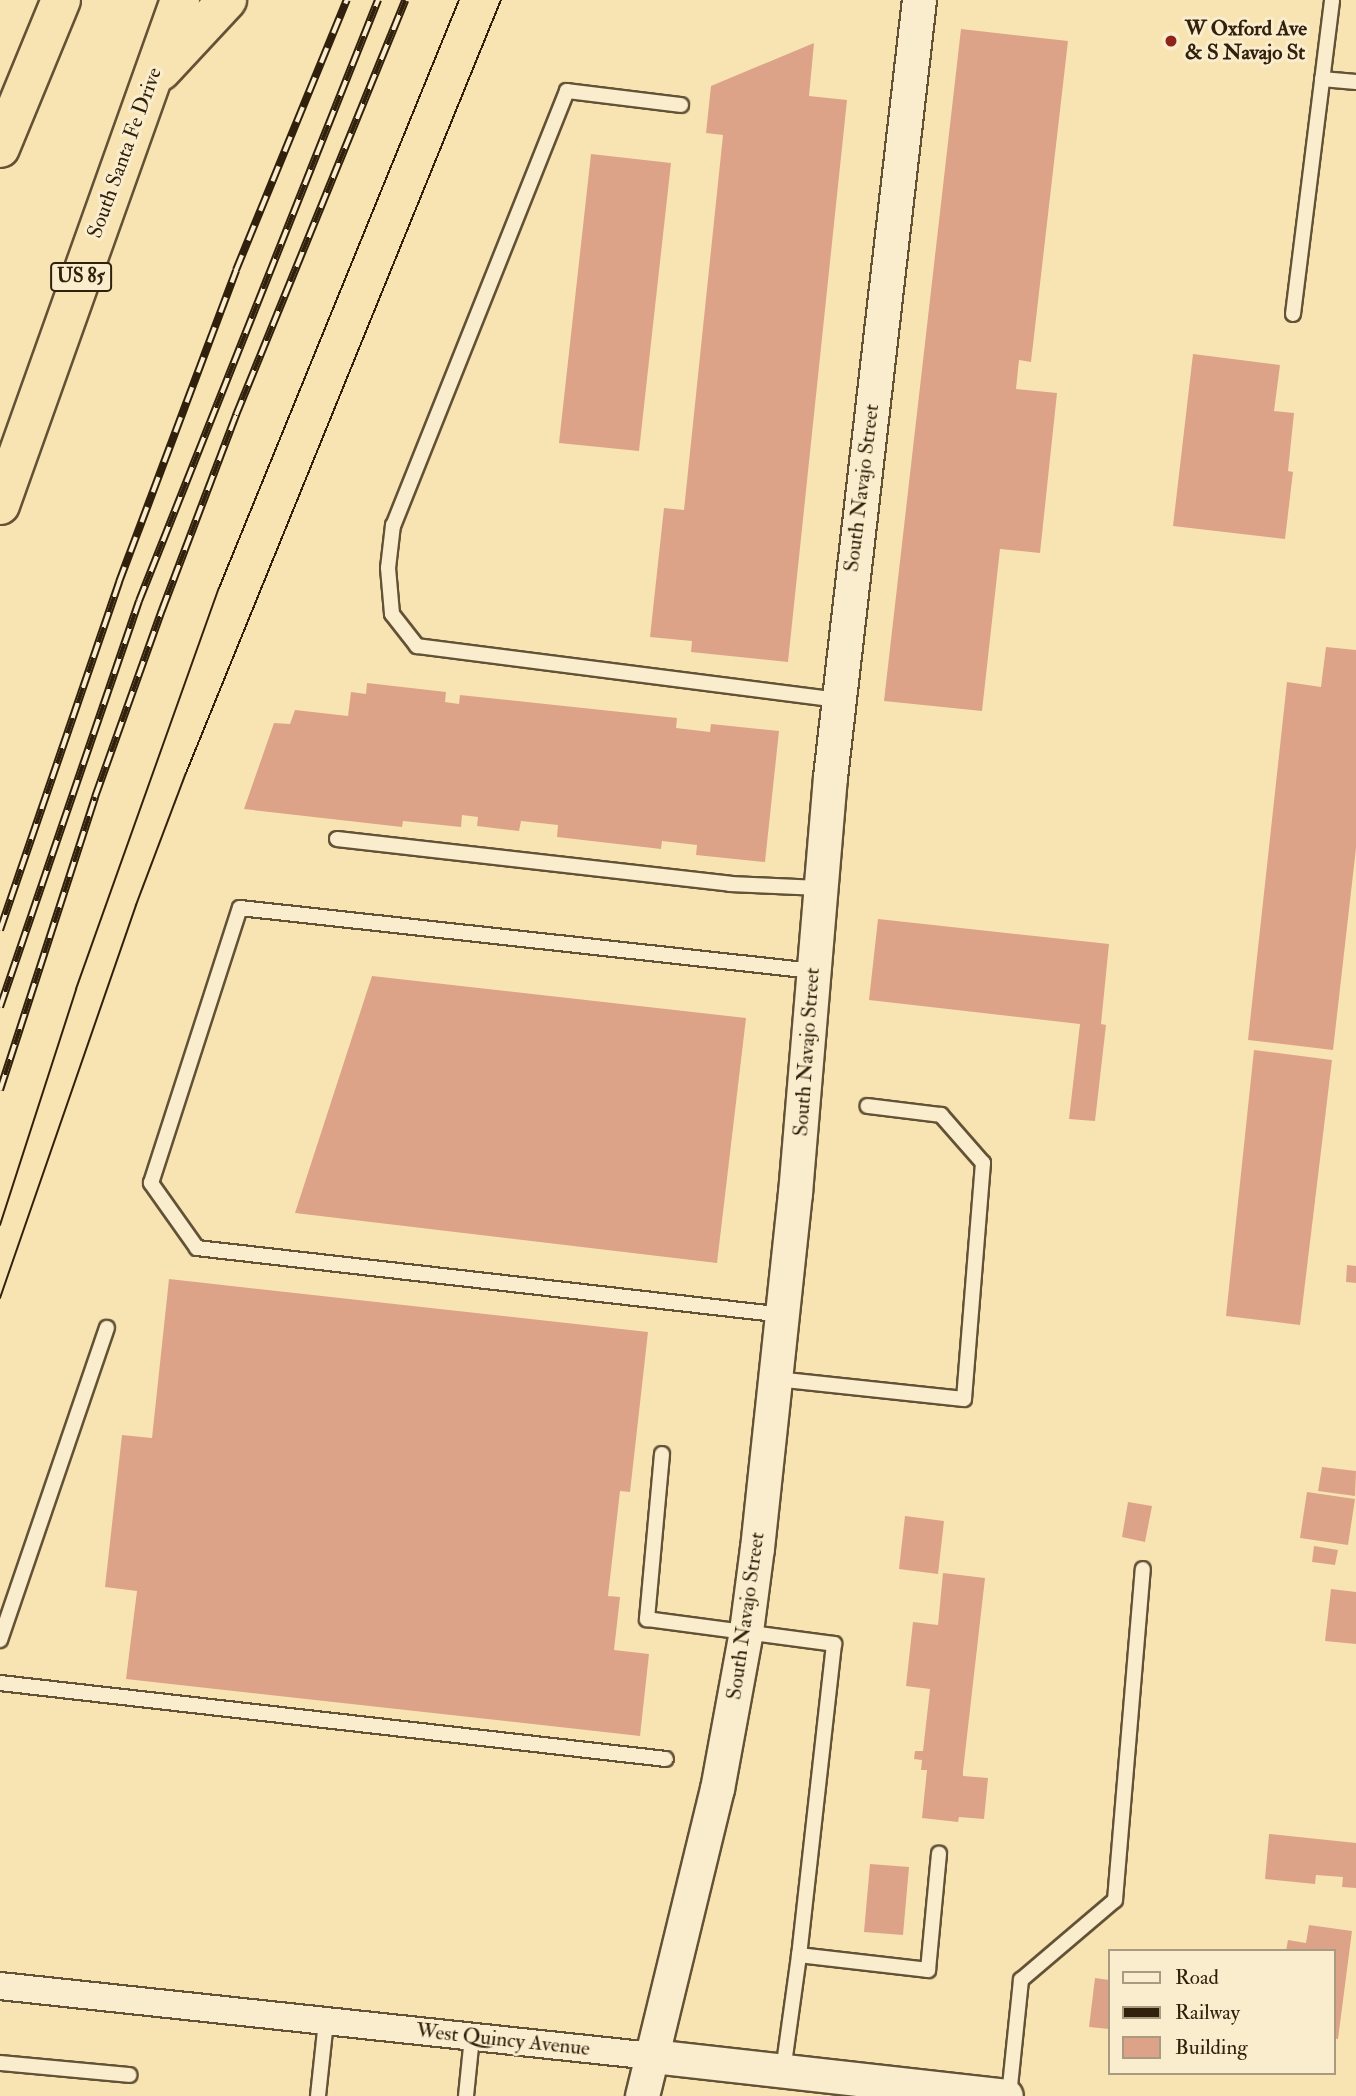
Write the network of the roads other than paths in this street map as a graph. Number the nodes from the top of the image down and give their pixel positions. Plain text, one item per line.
1 (61, 0) edge
2 (180, 0) edge
3 (227, 0) edge
4 (919, 0) edge
5 (1332, 0) edge
6 (1322, 79) junction
7 (150, 82) junction
8 (1356, 82) edge
9 (681, 104) dead end
10 (0, 148) edge
11 (1293, 314) dead end
12 (0, 505) edge
13 (838, 700) junction
14 (337, 839) dead end
15 (820, 888) junction
16 (813, 971) junction
17 (868, 1106) dead end
18 (783, 1315) junction
19 (107, 1328) dead end
20 (776, 1379) junction
21 (662, 1454) dead end
22 (1143, 1569) dead end
23 (746, 1631) junction
24 (0, 1640) edge
25 (0, 1684) edge
26 (666, 1759) dead end
27 (939, 1854) dead end
28 (799, 1955) junction
29 (0, 1986) edge
30 (326, 2021) junction
31 (472, 2037) junction
32 (652, 2056) junction
33 (0, 2063) edge
34 (783, 2071) junction
35 (129, 2075) dead end
36 (318, 2096) edge
37 (466, 2096) edge
38 (642, 2096) edge
39 (1008, 2096) edge

1 - 10 highway
2 - 7 highway, South Santa Fe Drive / US 85
3 - 7 highway
4 - 13 street, South Navajo Street
5 - 6 lane
6 - 8 lane
6 - 11 lane
7 - 12 highway, South Santa Fe Drive / US 85
9 - 13 lane
13 - 15 street, South Navajo Street
14 - 15 lane
15 - 16 street, South Navajo Street
16 - 18 street, South Navajo Street
16 - 18 lane
17 - 20 lane
18 - 20 street, South Navajo Street
19 - 24 lane
20 - 23 street, South Navajo Street
21 - 23 lane
22 - 39 lane
23 - 28 lane
23 - 32 street, South Navajo Street
25 - 26 lane
27 - 28 lane
28 - 34 lane
29 - 30 street, West Quincy Avenue
30 - 31 street, West Quincy Avenue
30 - 36 lane
31 - 32 street, West Quincy Avenue
31 - 37 lane
32 - 34 street, West Quincy Avenue
32 - 38 street, South Navajo Street
33 - 35 lane
34 - 39 street, West Quincy Avenue

